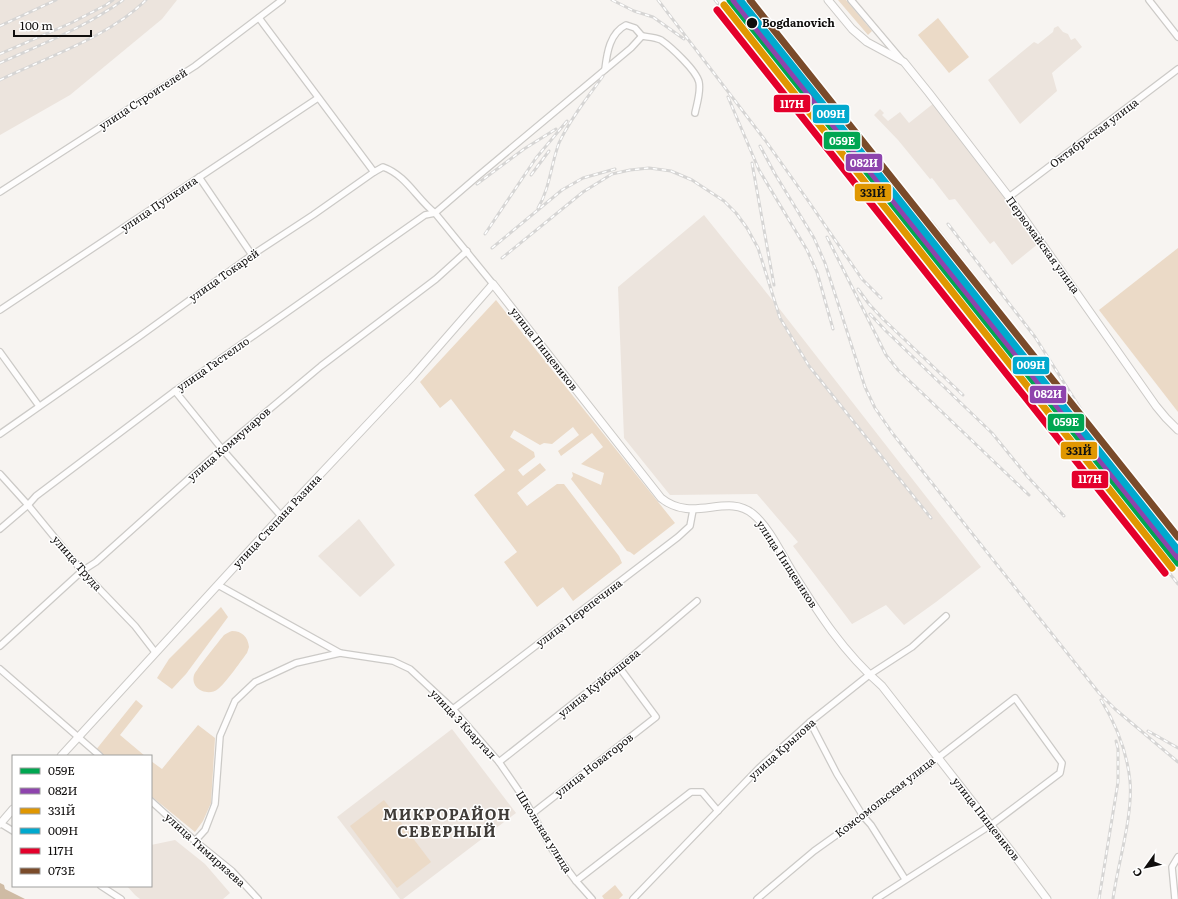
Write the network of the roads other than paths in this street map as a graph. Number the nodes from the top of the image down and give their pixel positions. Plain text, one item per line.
1 (282, 0) edge
2 (828, 0) edge
3 (851, 0) edge
4 (1149, 0) edge
5 (258, 18) junction
6 (642, 36) junction
7 (1178, 37) edge
8 (904, 62) junction
9 (1178, 68) edge
10 (606, 69) junction
11 (318, 98) junction
12 (695, 113) dead end
13 (374, 172) junction
14 (199, 177) junction
15 (0, 192) edge
16 (1009, 197) junction
17 (435, 214) junction
18 (467, 251) junction
19 (252, 255) junction
20 (493, 284) junction
21 (0, 310) edge
22 (0, 352) edge
23 (175, 391) junction
24 (39, 406) junction
25 (1178, 430) edge
26 (0, 434) edge
27 (222, 449) junction
28 (0, 474) edge
29 (28, 505) junction
30 (693, 510) junction
31 (281, 516) junction
32 (0, 529) edge
33 (82, 571) junction
34 (218, 585) junction
35 (697, 601) dead end
36 (946, 616) dead end
37 (0, 646) edge
38 (155, 652) junction
39 (340, 653) junction
40 (619, 667) junction
41 (0, 669) edge
42 (869, 675) junction
43 (453, 709) junction
44 (810, 722) junction
45 (78, 737) junction
46 (62, 755) edge
47 (99, 755) edge
48 (937, 757) junction
49 (499, 762) junction
50 (152, 803) edge
51 (12, 810) edge
52 (718, 811) junction
53 (533, 813) junction
54 (862, 816) junction
55 (0, 823) edge
56 (991, 825) junction
57 (12, 830) edge
58 (196, 841) junction
59 (1178, 857) edge
60 (905, 879) junction
61 (576, 881) junction
62 (103, 887) edge
63 (121, 899) edge
64 (258, 899) edge
65 (592, 899) edge
66 (633, 899) edge
67 (757, 899) edge
68 (876, 899) edge
69 (1047, 899) edge
70 (1176, 899) edge

1 - 5 street, улица Строителей
2 - 8 main road, Первомайская улица
3 - 8 street, Первомайская улица
4 - 7 street
5 - 11 street
5 - 15 street, улица Строителей
6 - 10 street, улица Гастелло
6 - 10 street
6 - 12 street
8 - 16 main road, Первомайская улица
9 - 16 street, Октябрьская улица
10 - 17 street, улица Гастелло
11 - 13 street
11 - 14 street, улица Пушкина
13 - 17 street, улица Пищевиков
13 - 19 street, улица Токарей
14 - 19 street
14 - 21 street, улица Пушкина
16 - 25 main road, Первомайская улица
17 - 18 street, улица Пищевиков
17 - 23 street, улица Гастелло
18 - 20 street, улица Пищевиков
18 - 27 street, улица Коммунаров
19 - 24 street, улица Токарей
20 - 30 main road, улица Пищевиков
20 - 31 main road, улица Степана Разина
22 - 24 street
23 - 27 street
23 - 29 street, улица Гастелло
24 - 26 street, улица Токарей
27 - 31 street
27 - 33 street, улица Коммунаров
28 - 29 street, улица Труда
29 - 32 street, улица Гастелло
29 - 33 street, улица Труда
30 - 42 main road, улица Пищевиков
30 - 43 street, улица Перепечина
31 - 34 main road, улица Степана Разина
33 - 37 street, улица Коммунаров
33 - 38 street, улица Труда
34 - 38 main road, улица Степана Разина
34 - 39 street
35 - 40 street, улица Куйбышева
36 - 42 street, улица Крылова
38 - 45 main road, улица Степана Разина
39 - 43 street, улица 3 Квартал
39 - 58 street
40 - 49 street, улица Куйбышева
40 - 53 street, улица Новаторов
41 - 45 street
42 - 44 street, улица Крылова
42 - 48 main road, улица Пищевиков
43 - 49 street, улица 3 Квартал
44 - 52 street, улица Крылова
44 - 54 street
45 - 46 main road, улица Степана Разина
45 - 47 street
48 - 54 street, Комсомольская улица
48 - 56 main road, улица Пищевиков
48 - 56 street, Комсомольская улица
49 - 53 street, Школьная улица
50 - 58 street, улица Тимирязева
51 - 55 main road
52 - 61 street
52 - 66 street, улица Крылова
53 - 61 street, Школьная улица
54 - 60 street
54 - 67 street, Комсомольская улица
55 - 57 street
56 - 60 street
56 - 69 main road, улица Пищевиков
58 - 64 street, улица Тимирязева
59 - 70 street
60 - 68 street
61 - 65 street, Школьная улица
62 - 63 street

